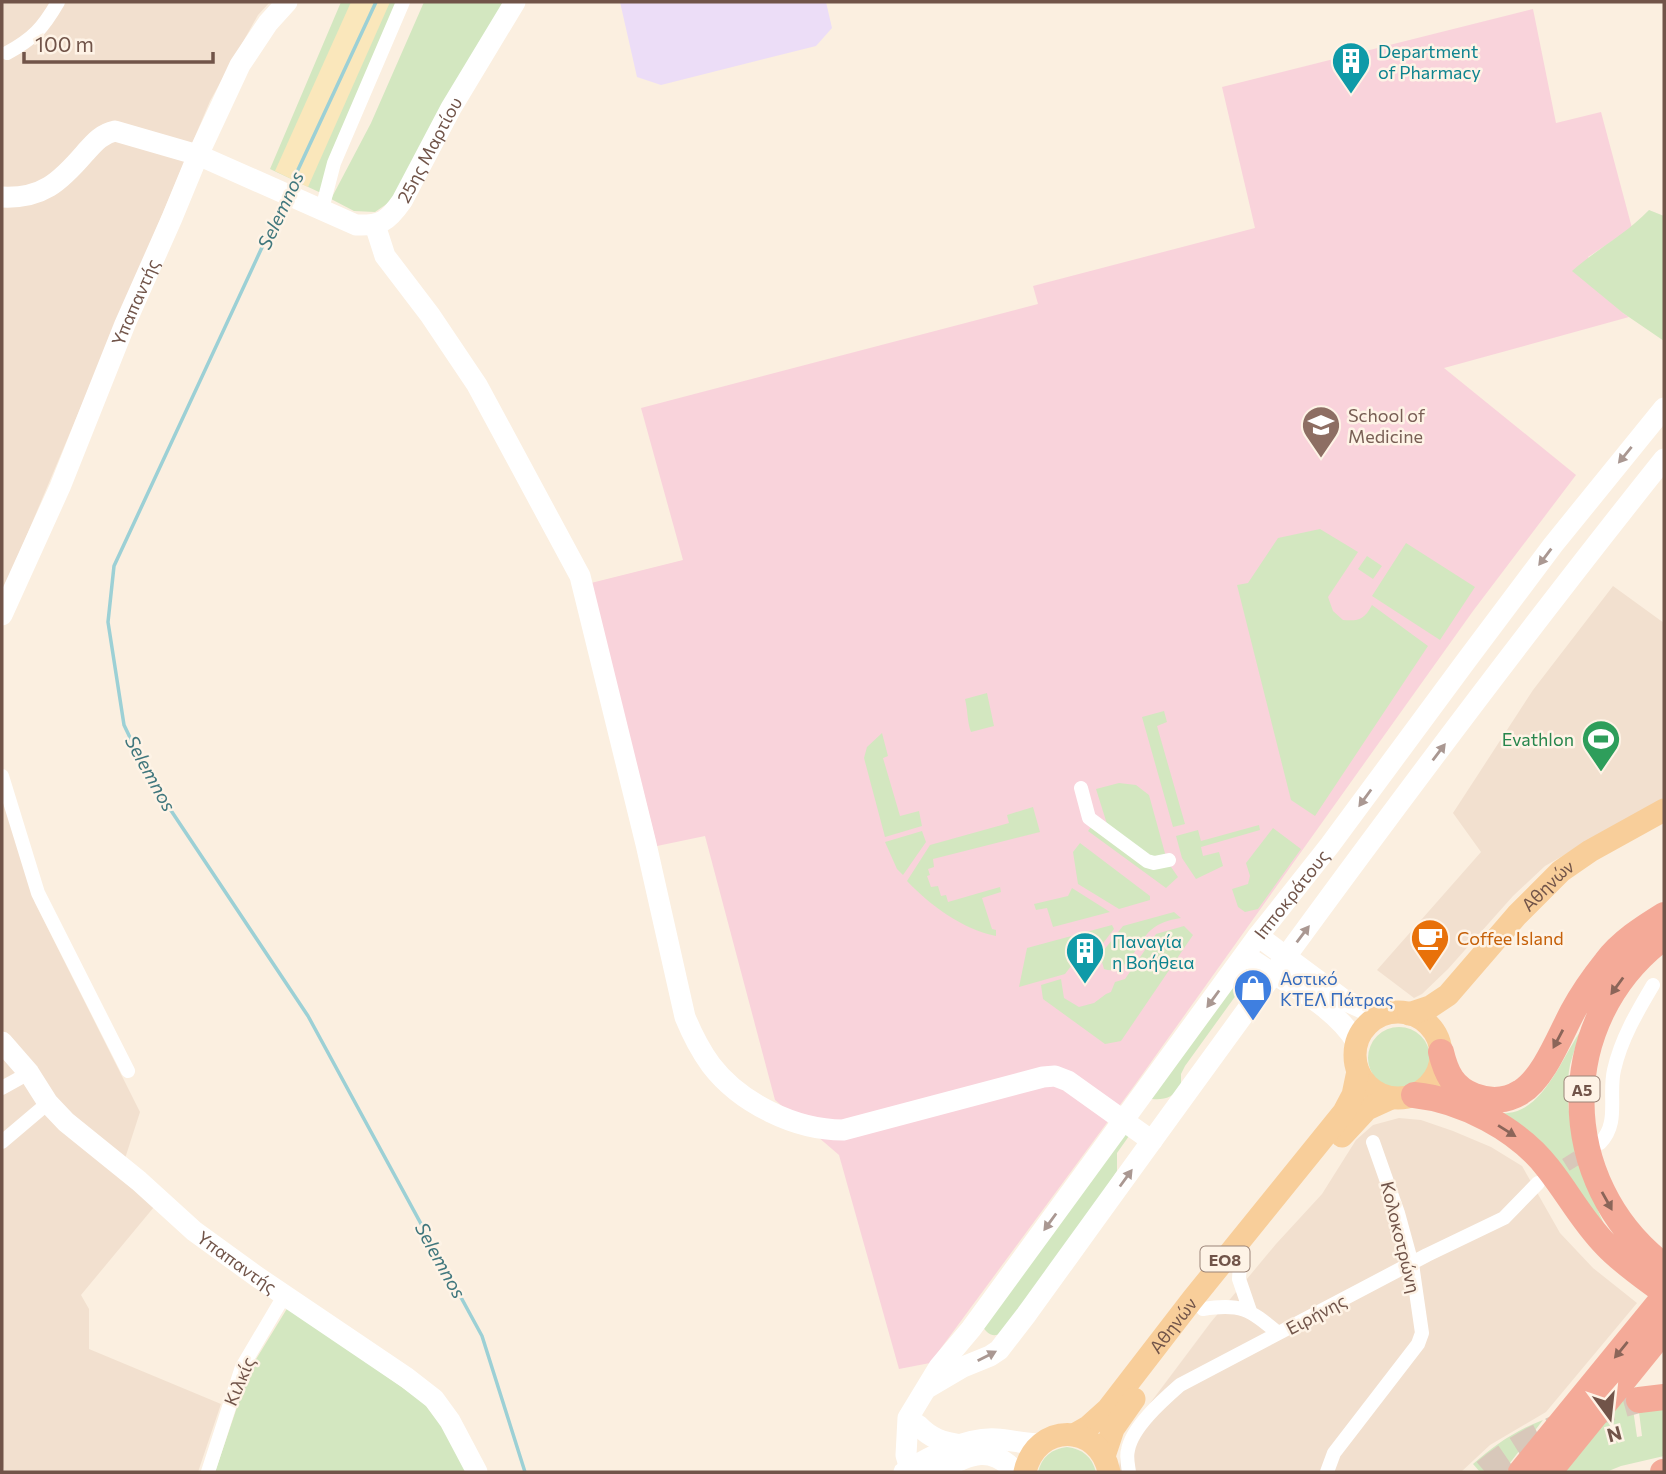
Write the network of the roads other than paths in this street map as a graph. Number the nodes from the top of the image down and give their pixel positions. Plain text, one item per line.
1 (58, 2) edge
2 (287, 2) edge
3 (403, 2) edge
4 (515, 2) edge
5 (7, 53) dead end
6 (198, 155) junction
7 (2, 197) edge
8 (314, 205) junction
9 (375, 225) junction
10 (1664, 408) edge
11 (1664, 459) edge
12 (2, 615) edge
13 (2, 776) edge
14 (1082, 788) dead end
15 (1664, 810) edge
16 (1169, 860) dead end
17 (1664, 915) edge
18 (1258, 936) junction
19 (1664, 937) edge
20 (1245, 955) junction
21 (1286, 957) junction
22 (1273, 975) junction
23 (1653, 985) dead end
24 (1455, 987) junction
25 (1409, 1014) junction
26 (1380, 1016) junction
27 (2, 1042) edge
28 (1357, 1043) junction
29 (1438, 1043) junction
30 (128, 1071) dead end
31 (1358, 1071) junction
32 (29, 1073) junction
33 (2, 1088) edge
34 (1402, 1096) junction
35 (48, 1103) junction
36 (1124, 1121) junction
37 (1152, 1141) junction
38 (2, 1142) edge
39 (1373, 1142) dead end
40 (1600, 1143) tunnel mouth
41 (1538, 1183) tunnel mouth
42 (1645, 1261) edge
43 (1240, 1263) junction
44 (1412, 1264) junction
45 (1664, 1295) edge
46 (284, 1296) junction
47 (1203, 1308) junction
48 (1250, 1311) junction
49 (1664, 1330) edge
50 (1278, 1334) junction
51 (923, 1396) junction
52 (918, 1424) junction
53 (1074, 1435) junction
54 (1040, 1444) junction
55 (962, 1445) junction
56 (1107, 1464) edge
57 (919, 1470) edge
58 (208, 1472) edge
59 (477, 1472) edge
60 (1016, 1472) edge
61 (1025, 1472) edge
62 (1129, 1472) edge
63 (1327, 1472) edge
64 (1521, 1472) edge
65 (1549, 1472) edge

1 - 5 street
2 - 6 street, Υπαπαντής
3 - 8 street
4 - 9 street, 25ης Μαρτίου
6 - 7 street
6 - 8 street
6 - 12 street, Υπαπαντής
8 - 9 street
9 - 36 street
10 -> 18 street, Ιπποκράτους
21 -> 11 street, Ιπποκράτους
13 - 30 street
14 - 16 street
15 - 24 main road, Αθηνών / ΕΟ8
17 -> 29 highway
18 - 20 street, Ιπποκράτους
18 - 21 street
19 -> 42 highway, Α5
20 - 22 street
20 -> 36 street, Ιπποκράτους
21 - 22 street, Ιπποκράτους
21 - 26 street
22 - 28 street
22 - 37 street, Ιπποκράτους
23 - 40 street
24 - 25 main road, Αθηνών / ΕΟ8
24 - 29 main road, Αθηνών / ΕΟ8
25 - 26 main road, Αθηνών / ΕΟ8
25 - 29 main road
26 - 28 main road
27 - 32 street, Υπαπαντής
28 - 31 main road, Αθηνών / ΕΟ8
29 - 34 main road, Αθηνών / ΕΟ8
31 - 34 main road
31 - 53 main road, Αθηνών / ΕΟ8
32 - 33 street
32 - 35 street, Υπαπαντής
34 -> 42 highway
34 - 43 main road, Αθηνών / ΕΟ8
35 - 38 street
35 - 46 street, Υπαπαντής
36 - 37 street
36 -> 51 street, Ιπποκράτους
51 -> 37 street, Ιπποκράτους
39 - 44 street, Κολοκοτρώνη
41 - 44 street, Ειρήνης
42 - 45 highway
43 - 47 main road, Αθηνών / ΕΟ8
43 - 48 street
44 - 50 street, Ειρήνης
44 - 63 street, Κολοκοτρώνη
45 -> 64 highway
46 - 58 street, Κιλκίς
46 - 59 street, Υπαπαντής
47 - 48 street
47 - 56 main road, Αθηνών / ΕΟ8
48 - 50 street
49 - 65 highway
50 - 62 street, Ειρήνης
51 - 52 street
51 - 57 street, Ιπποκράτους
52 - 55 street
52 - 57 street
53 - 54 main road, Αθηνών / ΕΟ8
53 - 56 main road, Αθηνών / ΕΟ8
54 - 55 street
54 - 61 main road
55 - 57 street
57 - 60 street

